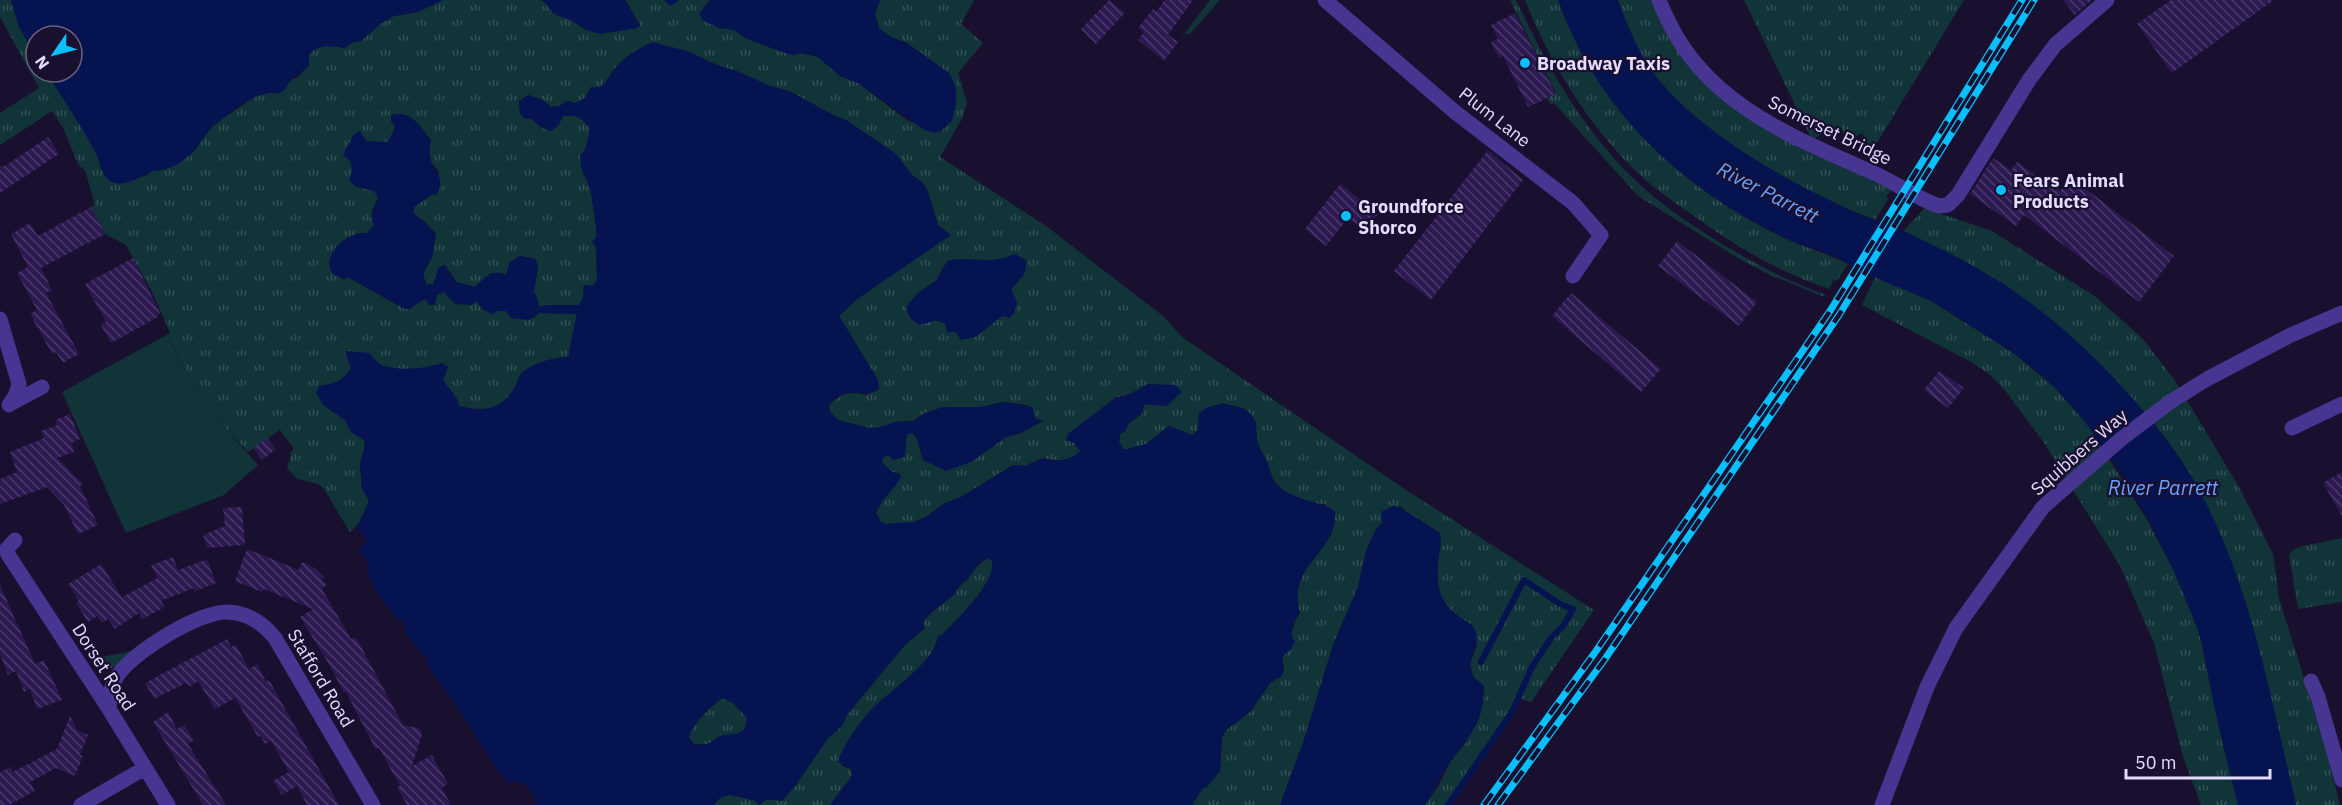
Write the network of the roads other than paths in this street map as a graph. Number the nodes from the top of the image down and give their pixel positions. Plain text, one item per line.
1 (1325, 0) edge
2 (1659, 0) edge
3 (2107, 0) edge
4 (1573, 276) dead end
5 (2342, 313) edge
6 (0, 319) edge
7 (42, 387) dead end
8 (2342, 404) edge
9 (4, 407) edge
10 (2292, 428) dead end
11 (7, 547) edge
12 (2311, 681) dead end
13 (109, 709) junction
14 (145, 768) junction
15 (2342, 780) edge
16 (81, 805) edge
17 (168, 805) edge
18 (373, 805) edge
19 (1882, 805) edge

1 - 4 street, Plum Lane
2 - 3 street, Somerset Bridge
5 - 19 street, Squibbers Way
6 - 9 street
7 - 9 street
8 - 10 street
11 - 13 street, Dorset Road
12 - 15 street
13 - 14 street, Dorset Road
13 - 18 street, Stafford Road
14 - 16 street
14 - 17 street, Dorset Road

